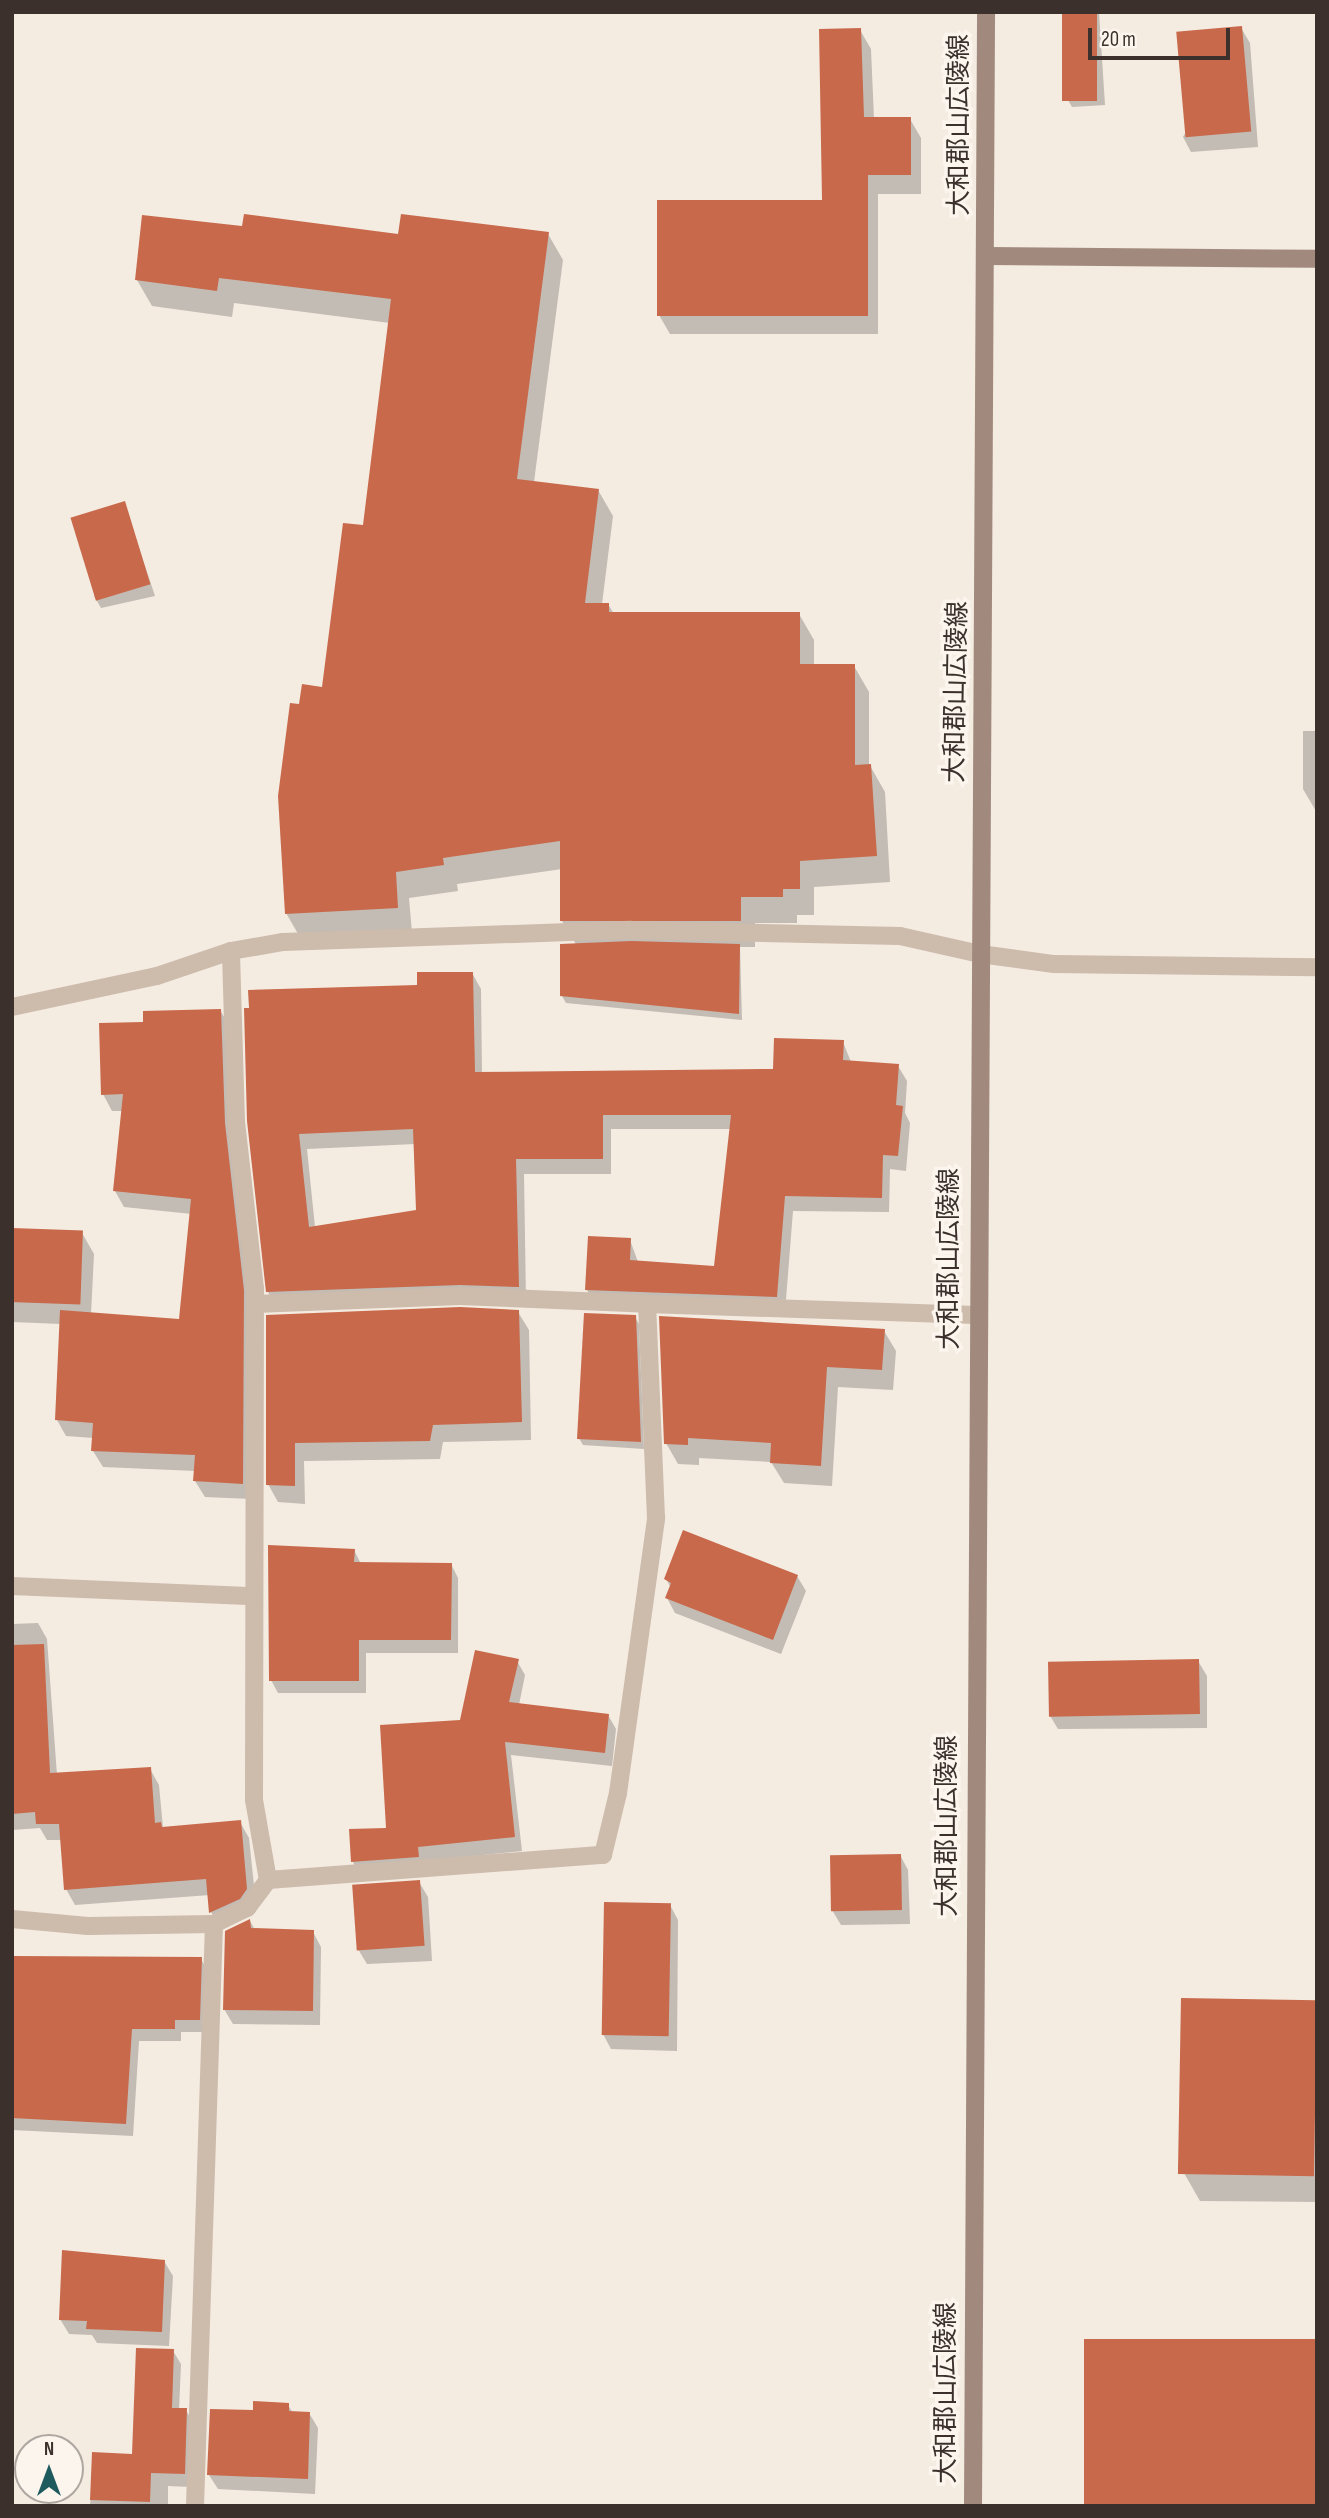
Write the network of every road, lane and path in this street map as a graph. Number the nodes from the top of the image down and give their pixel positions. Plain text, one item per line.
1 (986, 12) edge
2 (988, 256) junction
3 (1317, 259) edge
4 (230, 951) junction
5 (980, 954) junction
6 (1317, 967) edge
7 (12, 1007) edge
8 (255, 1304) junction
9 (647, 1304) junction
10 (976, 1315) junction
11 (12, 1586) edge
12 (254, 1596) junction
13 (268, 1880) junction
14 (12, 1919) edge
15 (214, 1924) junction
16 (195, 2506) edge
17 (972, 2506) edge

1 - 2 main road, 大和郡山広陵線
2 - 3 main road
2 - 5 main road, 大和郡山広陵線
4 - 5 street
4 - 7 street
4 - 8 street
5 - 6 street
5 - 10 main road, 大和郡山広陵線
8 - 9 street
8 - 12 street
9 - 10 street
9 - 13 street
10 - 17 main road, 大和郡山広陵線
11 - 12 street
12 - 13 street
13 - 15 street
14 - 15 street
15 - 16 street

